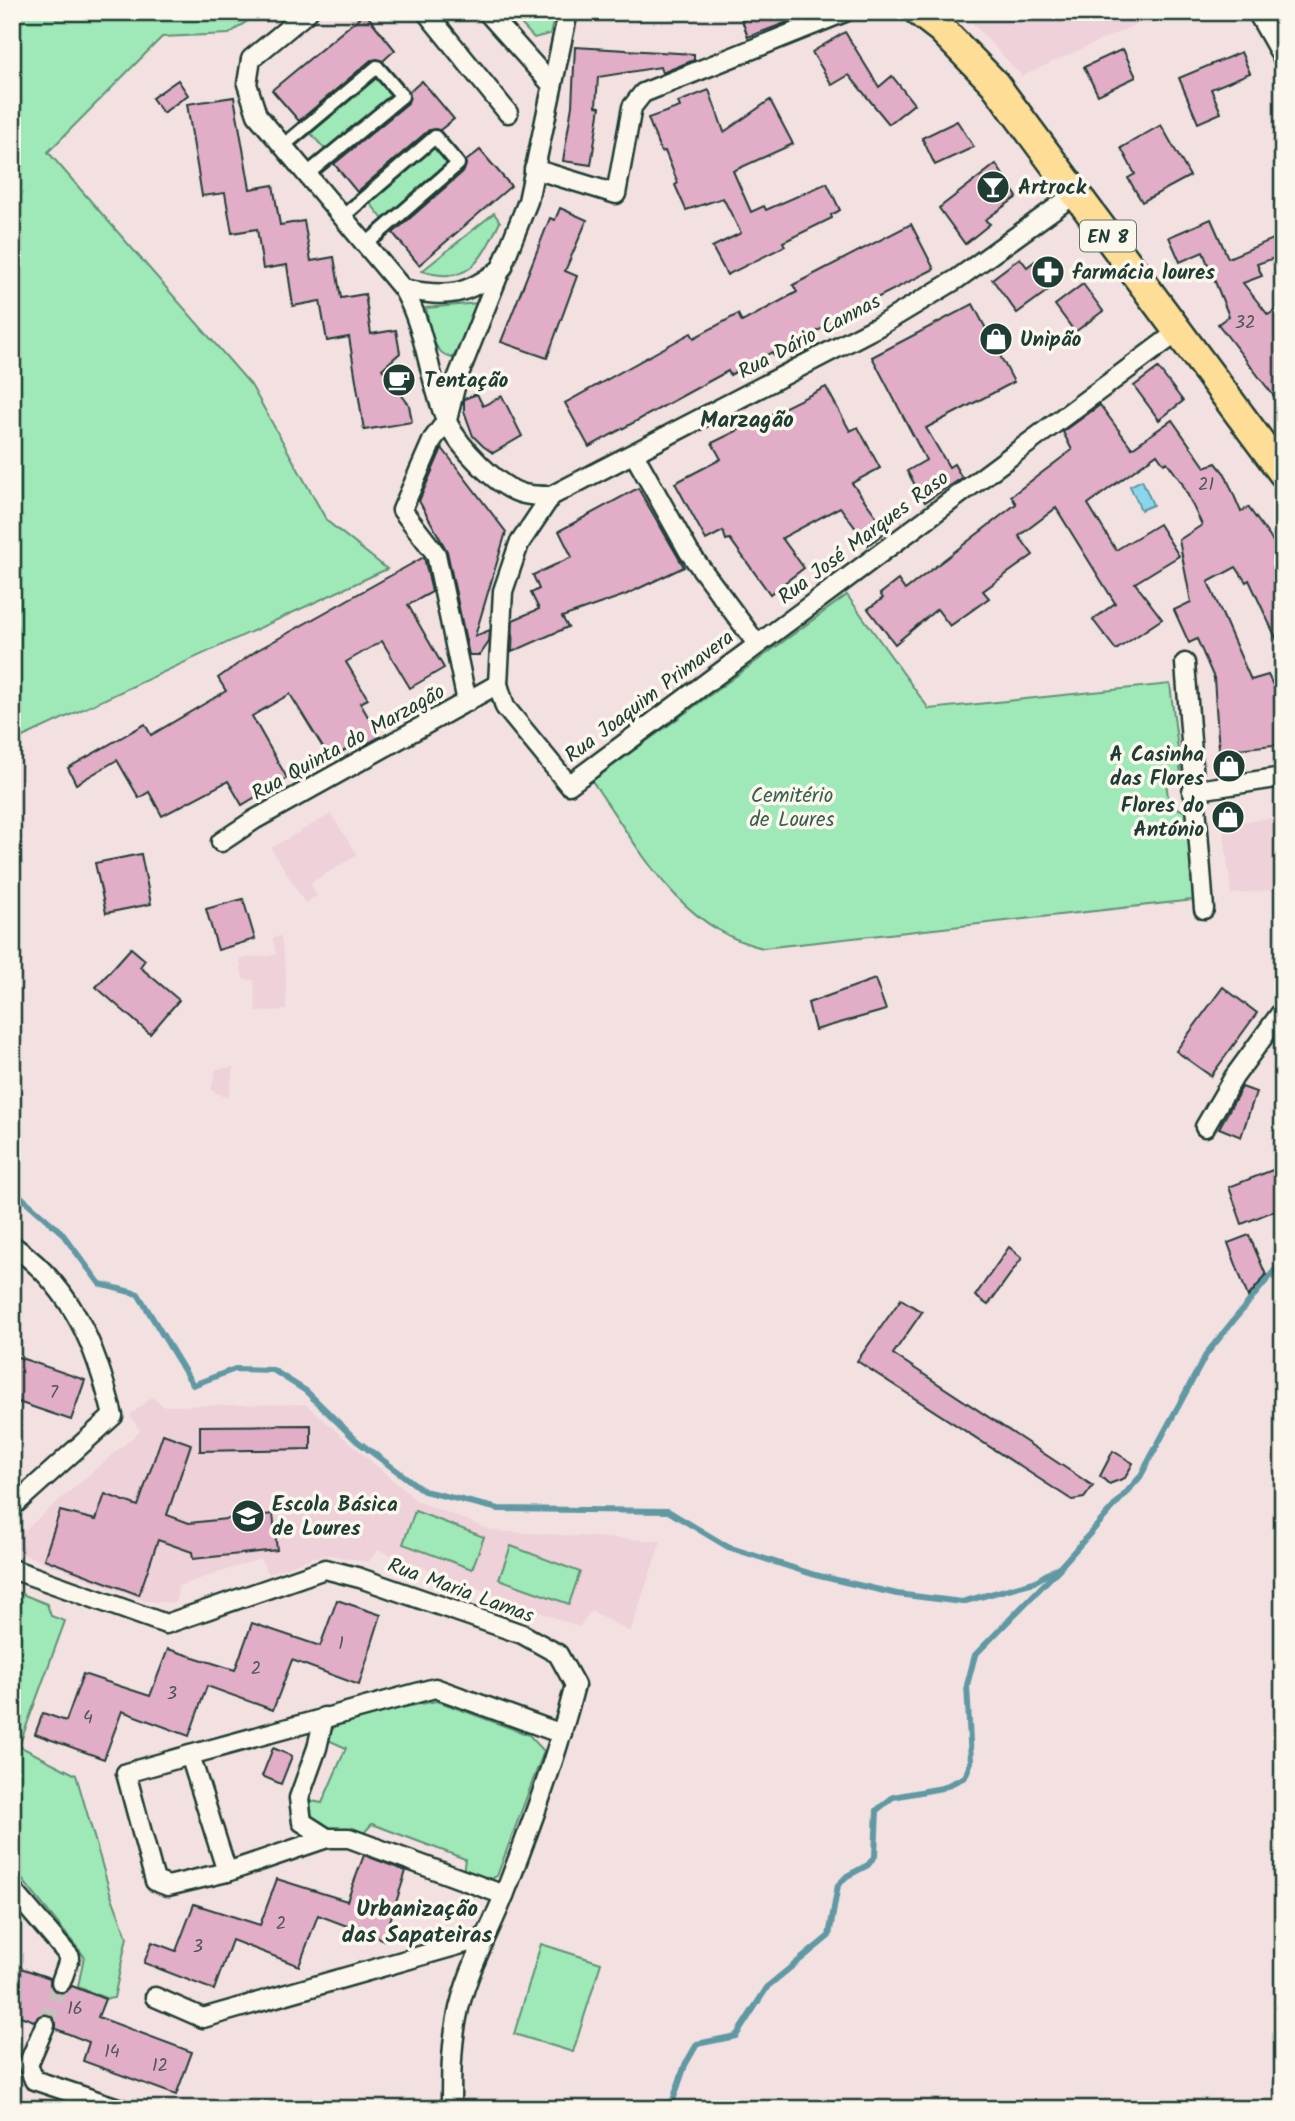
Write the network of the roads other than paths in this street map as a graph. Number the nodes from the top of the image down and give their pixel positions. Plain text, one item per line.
1 (307, 12) edge
2 (426, 12) edge
3 (487, 12) edge
4 (568, 12) edge
5 (845, 12) edge
6 (919, 12) edge
7 (1257, 12) edge
8 (1283, 58) edge
9 (552, 85) junction
10 (508, 113) dead end
11 (283, 146) junction
12 (534, 169) junction
13 (306, 175) junction
14 (1075, 194) junction
15 (341, 218) junction
16 (364, 246) junction
17 (503, 267) junction
18 (403, 289) junction
19 (1179, 331) junction
20 (446, 420) junction
21 (634, 454) junction
22 (1283, 473) edge
23 (551, 496) junction
24 (757, 644) junction
25 (1185, 663) dead end
26 (498, 684) junction
27 (467, 702) junction
28 (1283, 777) edge
29 (569, 785) joint
30 (1192, 791) junction
31 (221, 842) dead end
32 (1204, 909) dead end
33 (1283, 1010) edge
34 (1205, 1127) dead end
35 (12, 1245) edge
36 (12, 1507) edge
37 (12, 1569) edge
38 (324, 1717) junction
39 (562, 1734) junction
40 (190, 1755) junction
41 (327, 1838) junction
42 (227, 1872) junction
43 (12, 1889) edge
44 (504, 1895) junction
45 (483, 1938) junction
46 (61, 1982) tunnel mouth
47 (155, 1997) dead end
48 (45, 2025) tunnel mouth
49 (121, 2109) edge
50 (451, 2109) edge

1 - 11 street
2 - 10 street
3 - 9 street
4 - 9 street
5 - 12 street
6 - 14 main road, EN 8
7 - 8 street
9 - 12 street
11 - 13 street
11 - 13 street
12 - 17 street
13 - 15 street
14 - 19 main road, EN 8
14 - 21 street, Rua Dário Cannas
15 - 16 street
15 - 16 street
16 - 18 street
17 - 18 street
17 - 20 street
18 - 20 street
19 - 22 main road, EN 8
19 - 24 street, Rua José Marques Raso
20 - 23 street
20 - 27 street
21 - 23 street, Rua Dário Cannas
21 - 24 street
23 - 26 street, Rua Dário Cannas
24 - 29 street, Rua Joaquim Primavera
25 - 30 street
26 - 27 street, Rua Quinta do Marzagão
26 - 29 street, Rua Dário Cannas
27 - 31 street, Rua Quinta do Marzagão
28 - 30 street
30 - 32 street
33 - 34 street
35 - 36 street
37 - 39 street, Rua Maria Lamas
38 - 39 street
38 - 40 street
38 - 41 street
39 - 44 street, Rua Maria Lamas
40 - 42 street
40 - 42 street
41 - 42 street
41 - 44 street
43 - 46 street
44 - 45 street, Rua Maria Lamas
45 - 47 street
45 - 50 street, Rua Maria Lamas
48 - 49 street

